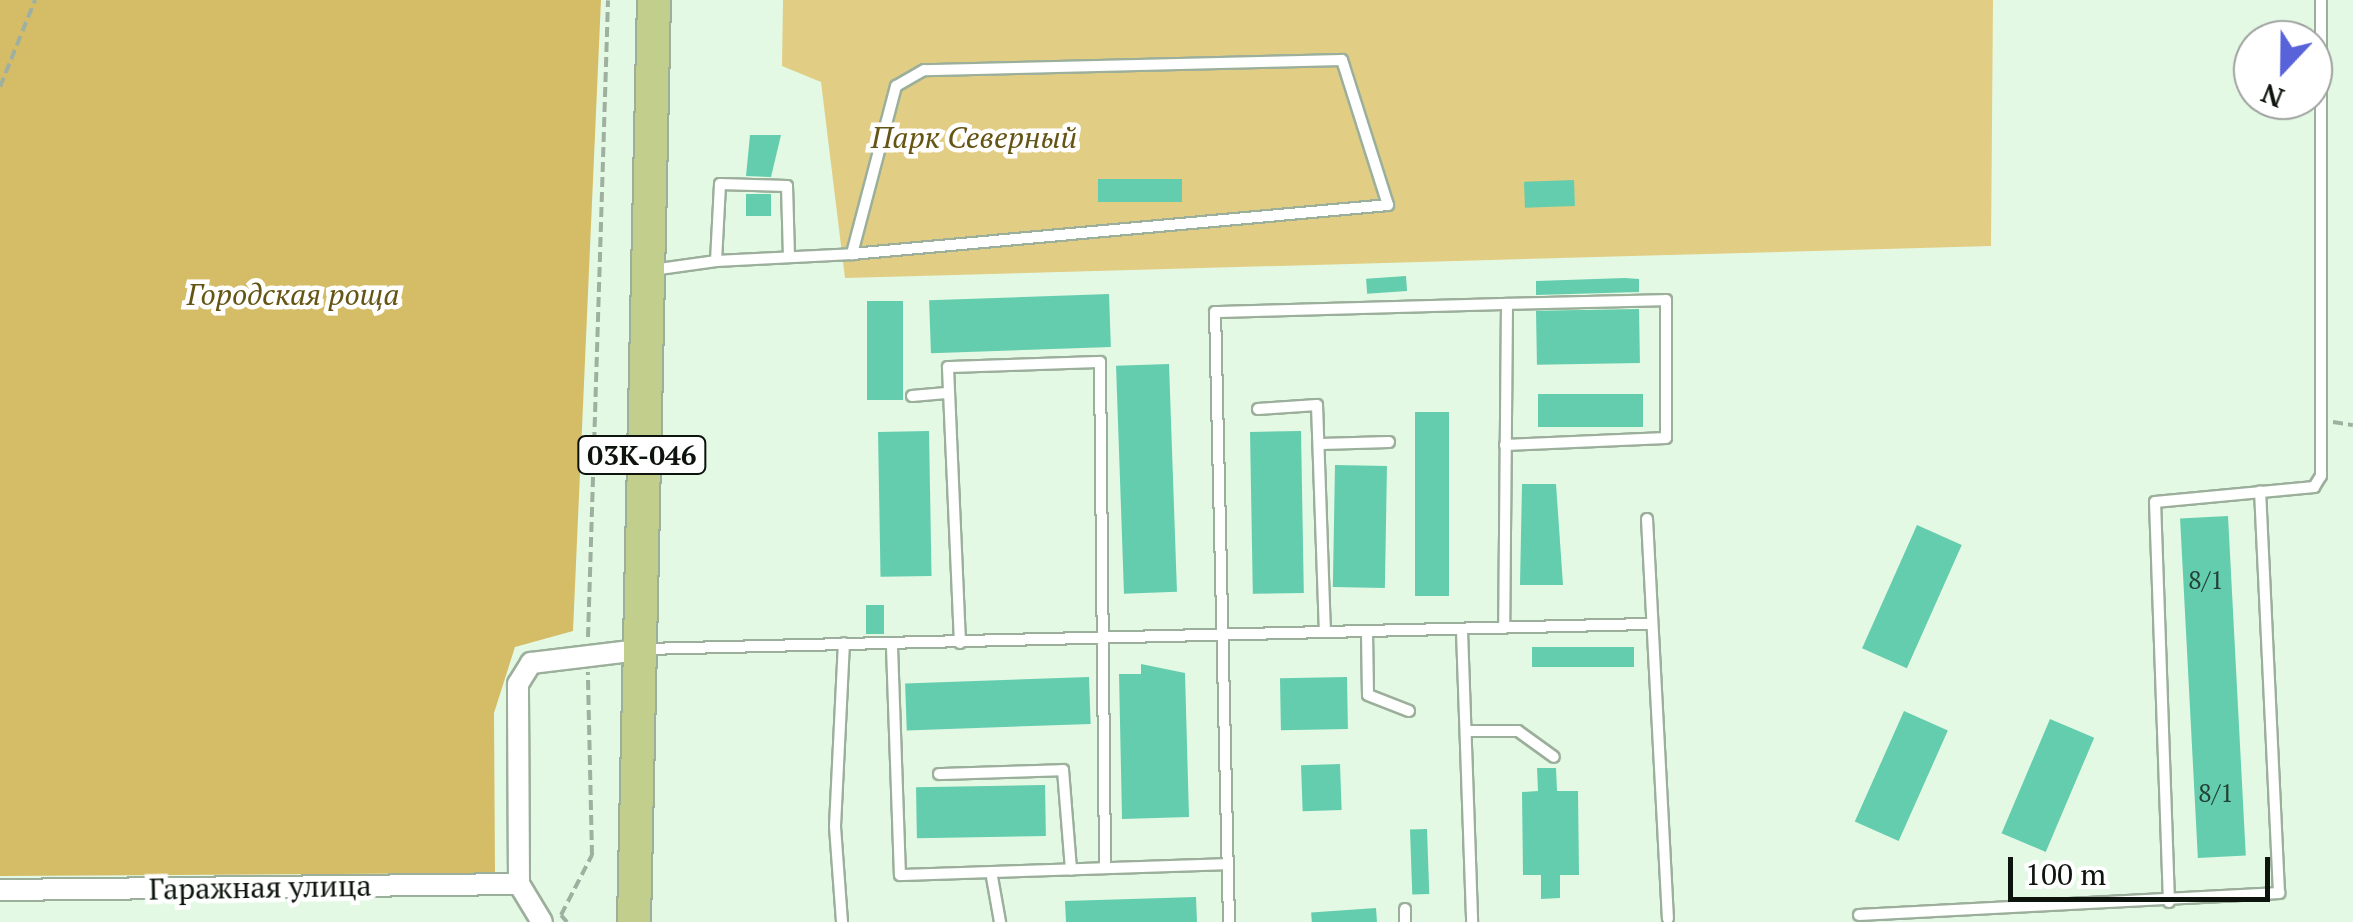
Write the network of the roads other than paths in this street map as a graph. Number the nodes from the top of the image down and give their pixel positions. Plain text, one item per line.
1 (654, 0) edge
2 (2321, 0) edge
3 (852, 254) junction
4 (789, 257) junction
5 (716, 261) junction
6 (646, 271) junction
7 (1507, 304) junction
8 (949, 393) junction
9 (912, 396) dead end
10 (1258, 409) dead end
11 (1389, 442) dead end
12 (1321, 444) junction
13 (1505, 445) junction
14 (2260, 491) junction
15 (1647, 519) dead end
16 (1647, 624) junction
17 (1504, 628) junction
18 (1324, 632) junction
19 (1367, 632) junction
20 (1462, 632) junction
21 (1219, 634) junction
22 (1107, 638) junction
23 (844, 643) junction
24 (960, 643) junction
25 (892, 648) junction
26 (638, 650) junction
27 (1409, 712) dead end
28 (1470, 731) dead end
29 (1554, 756) dead end
30 (939, 774) dead end
31 (1226, 864) junction
32 (1105, 866) junction
33 (1070, 870) junction
34 (992, 876) junction
35 (520, 884) junction
36 (0, 890) edge
37 (2170, 902) junction
38 (1405, 908) dead end
39 (633, 916) edge
40 (1859, 916) dead end
41 (1668, 918) dead end
42 (542, 922) edge
43 (842, 922) edge
44 (1000, 922) edge
45 (1229, 922) edge
46 (1405, 922) edge
47 (1472, 922) edge

1 - 6 main road, 03К-046
2 - 14 lane
3 - 3 lane
3 - 4 lane
4 - 5 lane
4 - 5 lane
5 - 6 lane
6 - 26 main road, 03К-046
7 - 13 lane
7 - 13 lane
7 - 21 lane
8 - 9 lane
8 - 22 lane
8 - 24 lane
10 - 12 lane
11 - 12 lane
12 - 18 lane
13 - 17 lane
14 - 37 lane
14 - 37 lane
15 - 16 lane
16 - 17 lane
16 - 41 lane
17 - 20 lane
18 - 19 lane
18 - 21 lane
19 - 20 lane
19 - 27 lane
20 - 47 lane
21 - 22 lane
21 - 31 lane
22 - 24 lane
22 - 32 lane
23 - 25 lane
23 - 26 lane
23 - 43 lane
24 - 25 lane
25 - 34 lane
26 - 35 street
26 - 39 main road, 03К-046
28 - 29 lane
30 - 33 lane
31 - 32 lane
31 - 45 lane
32 - 33 lane
33 - 34 lane
34 - 44 lane
35 - 36 street, Гаражная улица
35 - 42 street
37 - 40 lane
38 - 46 lane

